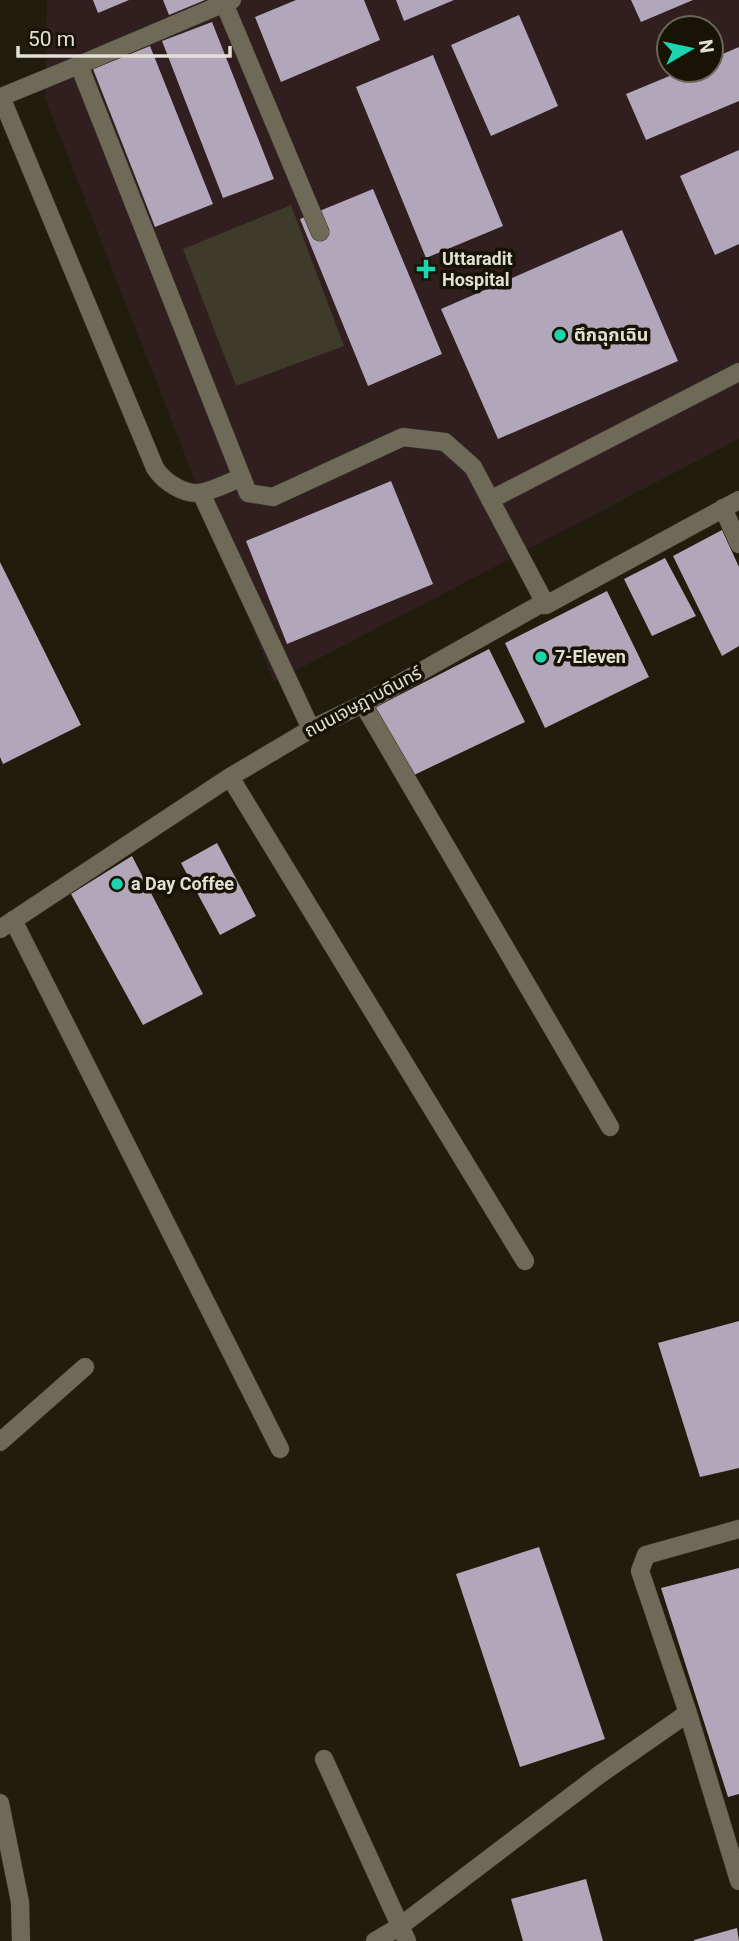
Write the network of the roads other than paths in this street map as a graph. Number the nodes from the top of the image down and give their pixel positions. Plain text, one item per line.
1 (228, 2) edge
2 (79, 65) junction
3 (320, 232) dead end
4 (739, 372) edge
5 (242, 477) junction
6 (201, 493) junction
7 (490, 500) junction
8 (731, 504) edge
9 (739, 544) edge
10 (546, 605) junction
11 (363, 704) junction
12 (311, 729) junction
13 (230, 777) junction
14 (6, 924) edge
15 (610, 1127) dead end
16 (525, 1261) dead end
17 (85, 1367) dead end
18 (0, 1442) edge
19 (280, 1449) dead end
20 (739, 1529) edge
21 (688, 1713) junction
22 (324, 1759) dead end
23 (0, 1803) edge
24 (739, 1881) edge
25 (403, 1934) edge
26 (20, 1941) edge
27 (375, 1941) edge

1 - 2 street
1 - 3 street
2 - 5 street
2 - 6 street
4 - 7 street
5 - 6 street
5 - 7 street
6 - 12 street
7 - 10 street
8 - 9 street
8 - 10 street, ถนนเจษฎาบดินทร์
10 - 11 street, ถนนเจษฎาบดินทร์
11 - 12 street, ถนนเจษฎาบดินทร์
11 - 15 street
12 - 13 street, ถนนเจษฎาบดินทร์
13 - 14 street, ถนนเจษฎาบดินทร์
13 - 16 street
14 - 19 street
17 - 18 street
20 - 21 street
21 - 24 street
21 - 25 street
22 - 25 street
23 - 26 street
25 - 27 street

